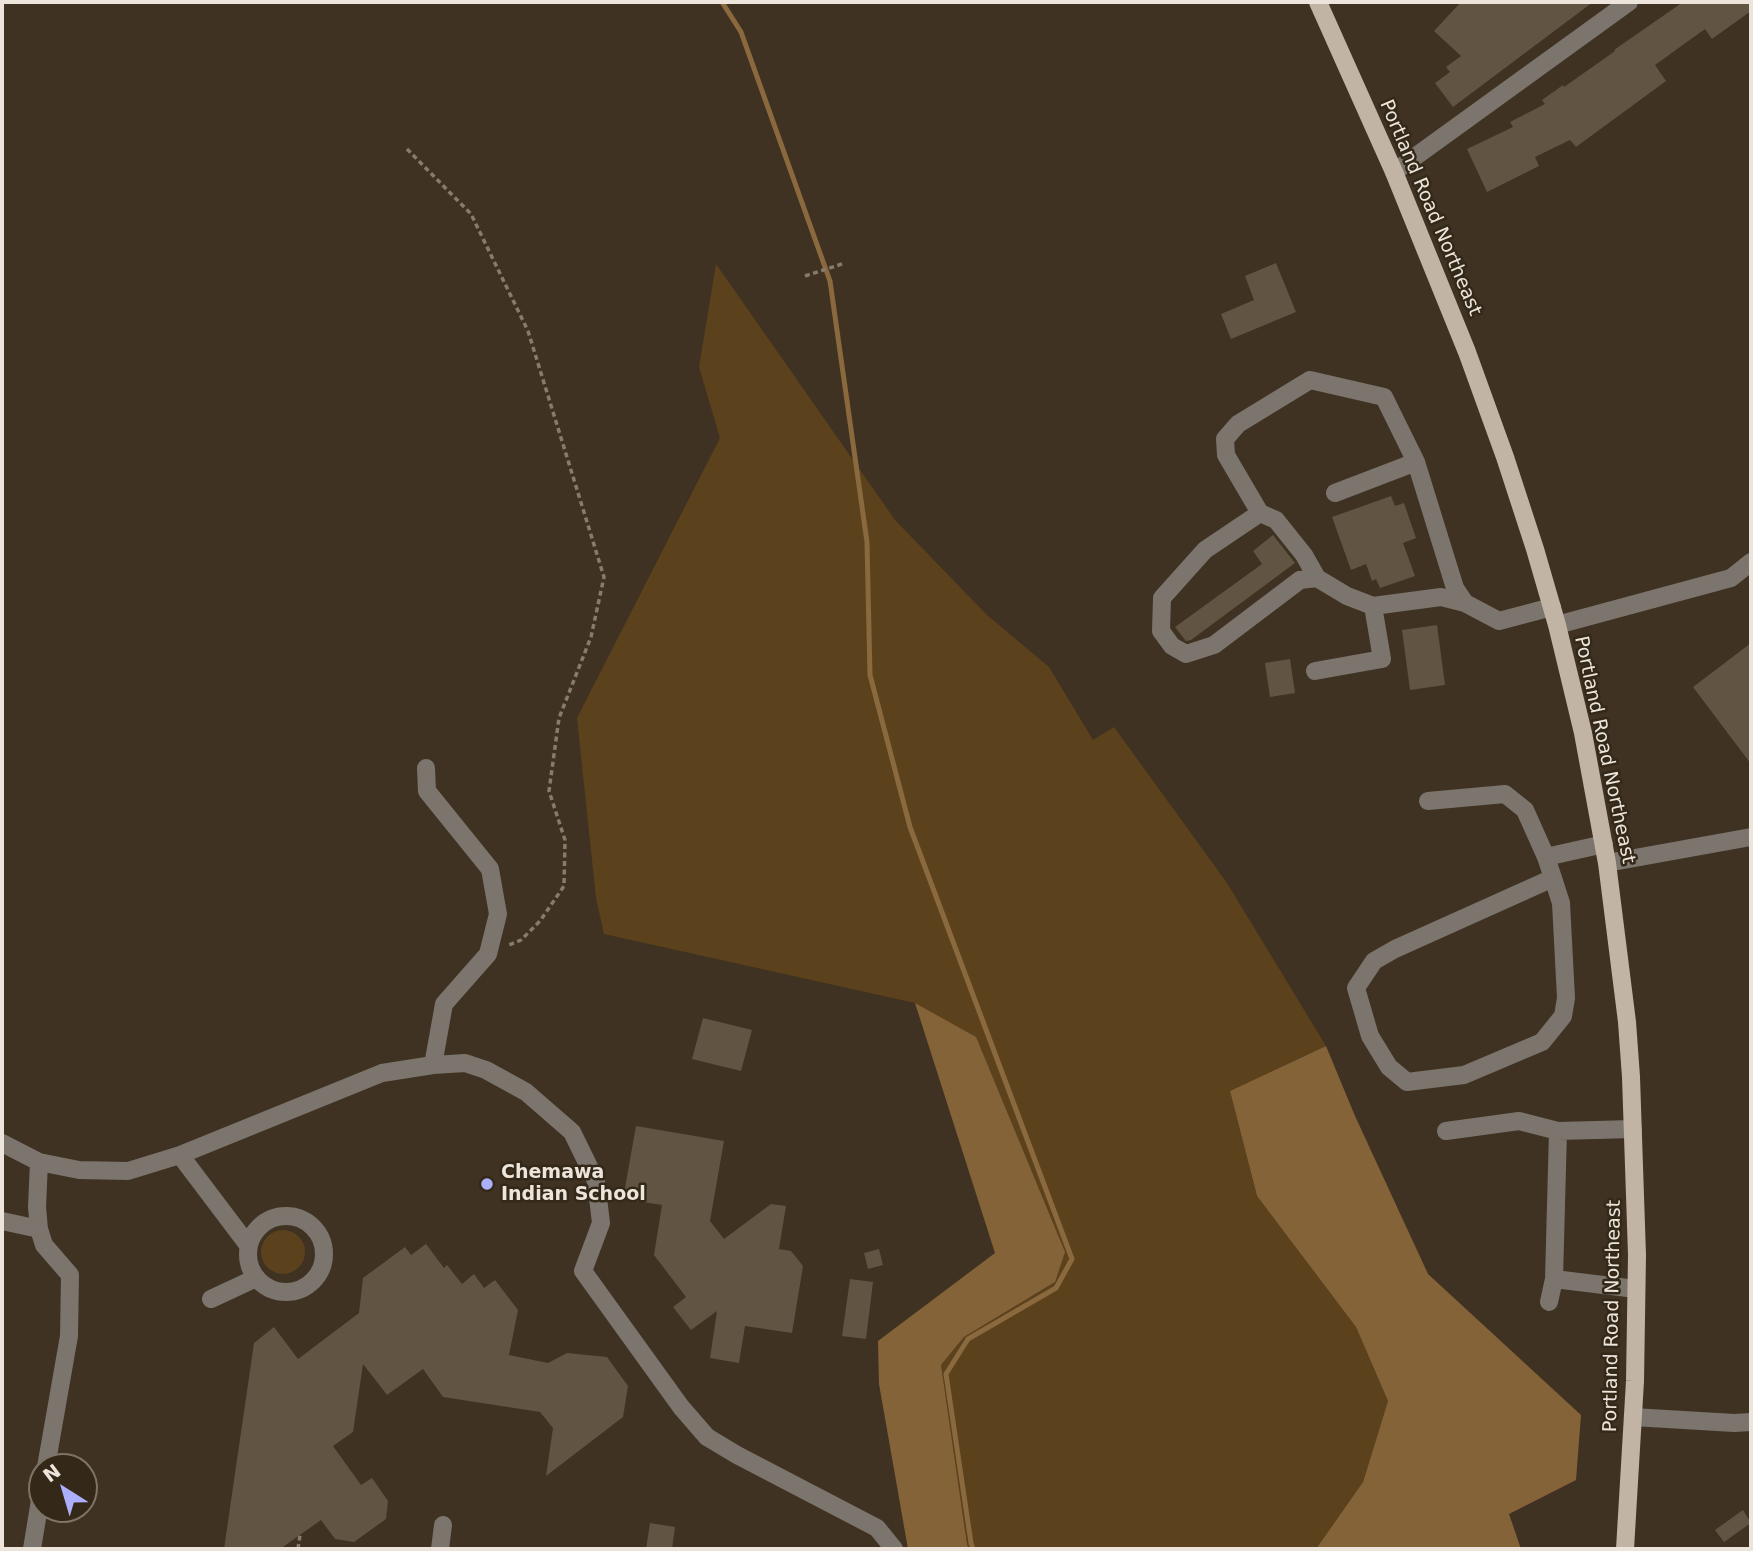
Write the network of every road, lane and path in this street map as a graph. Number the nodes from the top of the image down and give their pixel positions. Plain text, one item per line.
1 (1318, 2) edge
2 (1629, 2) edge
3 (407, 149) dead end
4 (1394, 172) junction
5 (845, 263) dead end
6 (805, 276) dead end
7 (1416, 462) junction
8 (1335, 492) dead end
9 (1260, 513) junction
10 (1751, 562) edge
11 (1317, 578) junction
12 (1465, 603) junction
13 (1373, 606) junction
14 (1552, 607) junction
15 (1556, 625) junction
16 (1315, 671) dead end
17 (426, 768) dead end
18 (1428, 801) dead end
19 (1751, 837) edge
20 (1604, 844) junction
21 (1546, 857) junction
22 (1607, 863) junction
23 (1553, 878) junction
24 (488, 954) junction
25 (433, 1065) junction
26 (1633, 1129) junction
27 (1446, 1131) dead end
28 (1558, 1131) junction
29 (2, 1143) edge
30 (180, 1155) junction
31 (39, 1162) junction
32 (2, 1221) edge
33 (39, 1229) junction
34 (248, 1245) junction
35 (256, 1278) junction
36 (1554, 1279) junction
37 (1636, 1289) junction
38 (211, 1300) dead end
39 (1549, 1302) dead end
40 (1633, 1417) junction
41 (1751, 1422) edge
42 (48, 1453) edge
43 (36, 1523) edge
44 (443, 1525) dead end
45 (300, 1535) dead end
46 (32, 1549) edge
47 (298, 1549) edge
48 (440, 1549) edge
49 (894, 1549) edge
50 (1625, 1549) edge

1 - 4 main road, Portland Road Northeast
2 - 4 street
3 - 24 path
4 - 14 main road, Portland Road Northeast
5 - 6 path
7 - 8 street
7 - 9 street
7 - 12 street
9 - 11 street
9 - 11 street
10 - 15 street
11 - 13 street
12 - 13 street
12 - 14 street
13 - 16 street
14 - 15 main road, Portland Road Northeast
15 - 20 main road, Portland Road Northeast
17 - 24 street
18 - 21 street
19 - 22 street
20 - 21 street
20 - 22 main road, Portland Road Northeast
21 - 23 street
22 - 26 main road, Portland Road Northeast
23 - 23 street
24 - 25 street
25 - 30 street
25 - 49 street
26 - 28 street
26 - 37 main road, Portland Road Northeast
27 - 28 street
28 - 36 street
29 - 31 street
30 - 31 street
30 - 34 street
31 - 33 street
32 - 33 street
33 - 42 street
34 - 35 street
34 - 35 street
35 - 38 street
36 - 37 street
36 - 39 street
37 - 40 main road, Portland Road Northeast
40 - 41 street
40 - 50 main road, Portland Road Northeast
43 - 46 street
44 - 48 street
45 - 47 path

